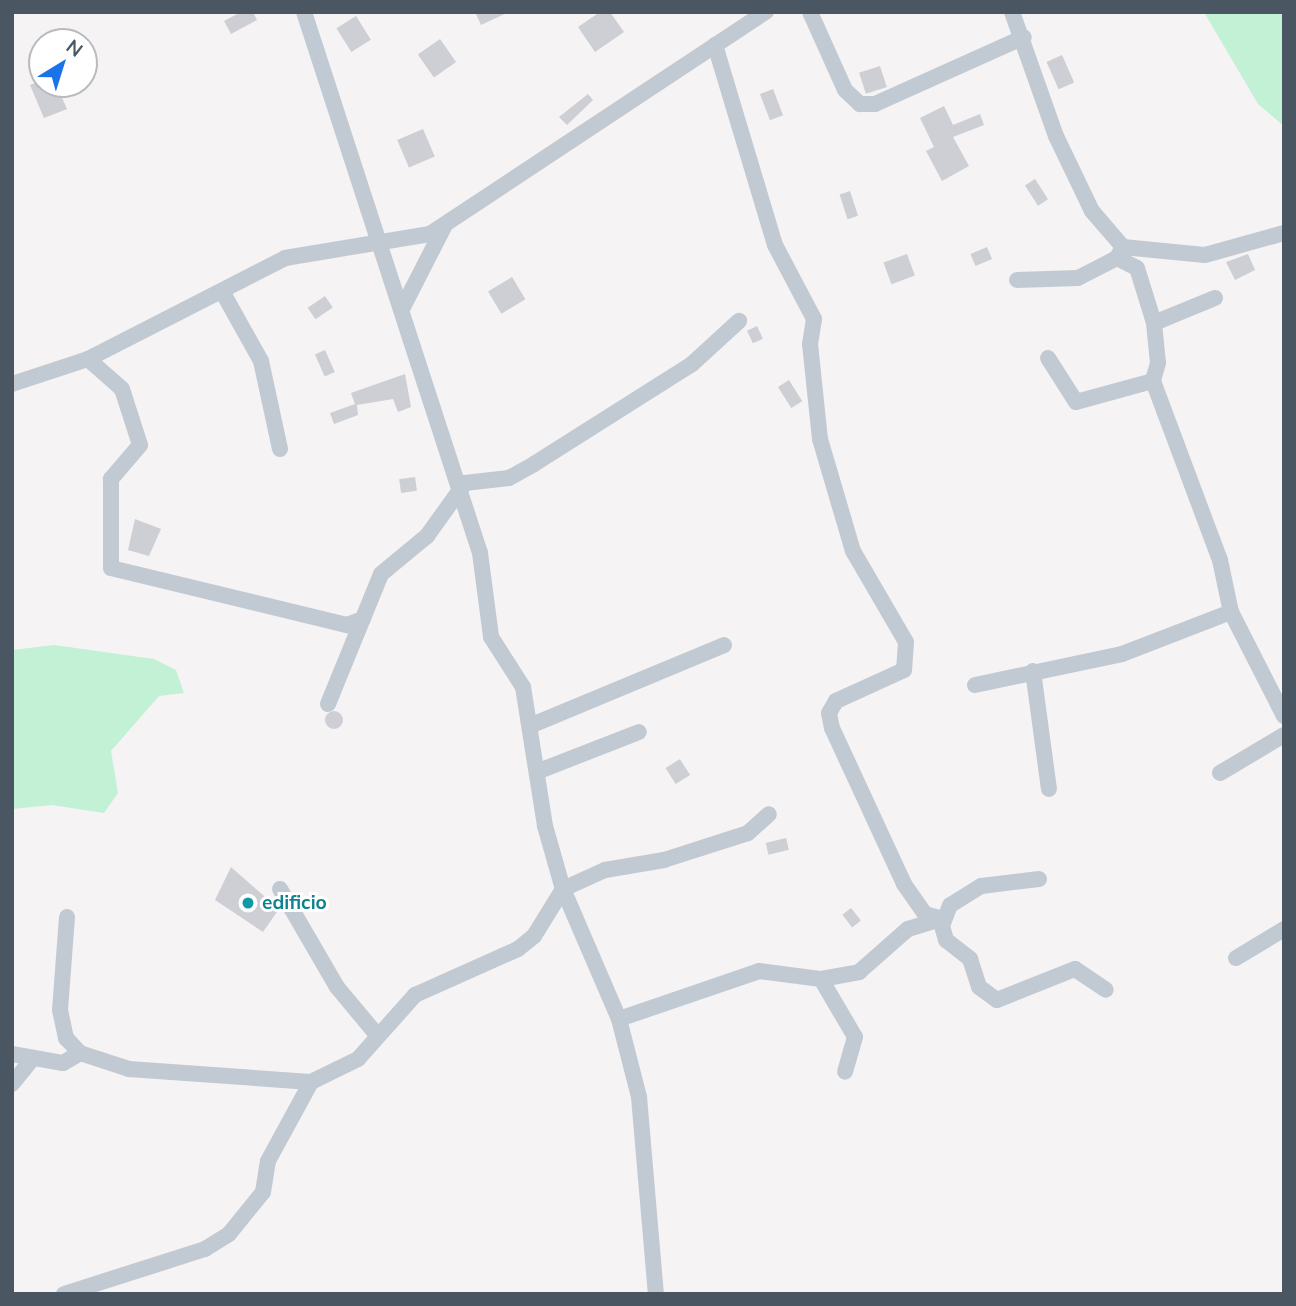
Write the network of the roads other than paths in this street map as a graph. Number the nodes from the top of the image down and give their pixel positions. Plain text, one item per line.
1 (304, 12) edge
2 (766, 12) edge
3 (810, 12) edge
4 (1012, 12) edge
5 (1024, 37) junction
6 (715, 45) junction
7 (445, 225) junction
8 (1284, 233) edge
9 (383, 241) junction
10 (1120, 253) junction
11 (1017, 280) dead end
12 (223, 293) junction
13 (1216, 298) dead end
14 (404, 307) junction
15 (740, 321) dead end
16 (1154, 323) junction
17 (1048, 358) dead end
18 (88, 359) junction
19 (1153, 380) junction
20 (12, 384) edge
21 (280, 449) dead end
22 (457, 495) junction
23 (1231, 612) junction
24 (363, 619) junction
25 (724, 645) dead end
26 (1033, 671) junction
27 (975, 685) dead end
28 (1280, 694) edge
29 (328, 704) dead end
30 (1284, 716) edge
31 (533, 725) junction
32 (639, 732) dead end
33 (1284, 735) edge
34 (539, 771) junction
35 (1220, 773) dead end
36 (1049, 789) dead end
37 (769, 814) dead end
38 (1039, 879) dead end
39 (280, 889) dead end
40 (564, 889) junction
41 (67, 917) dead end
42 (943, 919) junction
43 (1284, 929) edge
44 (1236, 958) dead end
45 (821, 979) junction
46 (1106, 990) dead end
47 (618, 1019) junction
48 (377, 1035) junction
49 (12, 1054) edge
50 (80, 1054) junction
51 (32, 1059) junction
52 (845, 1072) dead end
53 (311, 1082) junction
54 (12, 1084) edge
55 (64, 1294) edge
56 (656, 1294) edge

1 - 9 street
2 - 6 street
3 - 5 street
4 - 5 street
5 - 10 street
6 - 7 street
6 - 42 street
7 - 9 street
7 - 14 street
8 - 10 street
9 - 12 street
9 - 14 street
10 - 11 street
10 - 16 street
12 - 18 street
12 - 21 street
13 - 16 street
14 - 22 street
15 - 22 street
16 - 19 street
17 - 19 street
18 - 20 street
18 - 24 street
19 - 23 street
22 - 24 street
22 - 31 street
23 - 26 street
23 - 28 street
24 - 29 street
25 - 31 street
26 - 27 street
26 - 36 street
28 - 30 street
31 - 34 street
32 - 34 street
33 - 35 street
34 - 40 street
37 - 40 street
38 - 42 street
39 - 48 street
40 - 47 street
40 - 48 street
41 - 50 street
42 - 45 street
42 - 46 street
43 - 44 street
45 - 47 street
45 - 52 street
47 - 56 street
48 - 53 street
49 - 51 street
50 - 51 street
50 - 53 street
51 - 54 street
53 - 55 street

